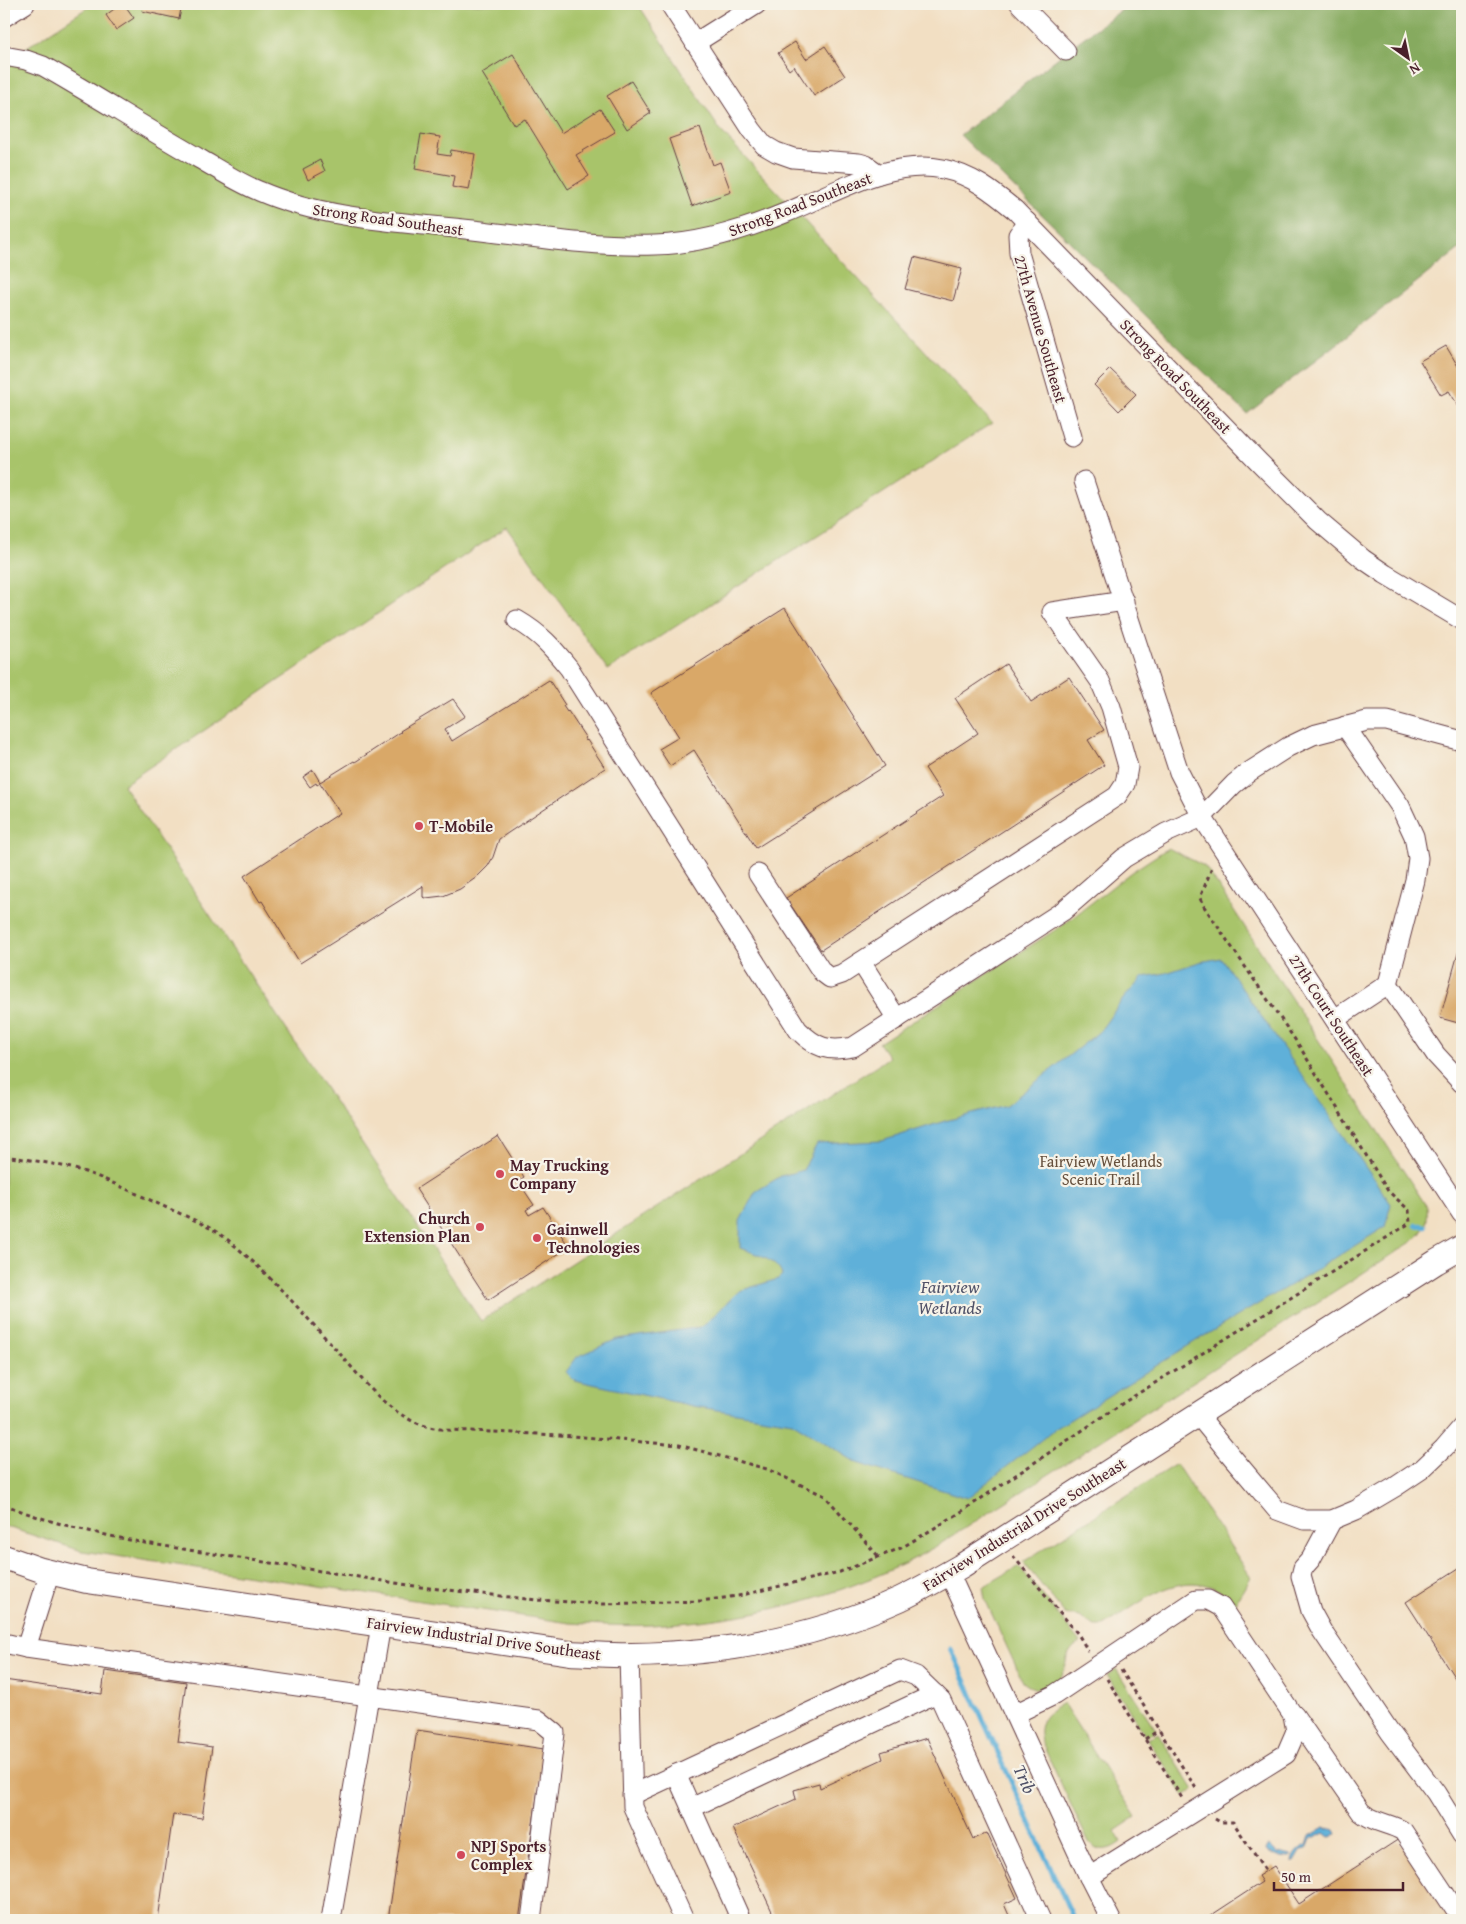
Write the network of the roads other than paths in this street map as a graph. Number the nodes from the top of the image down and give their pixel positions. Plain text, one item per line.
1 (25, 4) edge
2 (670, 4) edge
3 (757, 4) edge
4 (1020, 4) edge
5 (4, 17) edge
6 (695, 43) junction
7 (1066, 51) dead end
8 (4, 56) edge
9 (879, 174) junction
10 (1027, 222) junction
11 (1072, 437) dead end
12 (1084, 481) dead end
13 (1124, 601) junction
14 (517, 620) dead end
15 (1462, 620) edge
16 (1345, 726) junction
17 (1462, 741) edge
18 (1202, 817) junction
19 (758, 874) dead end
20 (861, 962) junction
21 (1388, 984) junction
22 (897, 1019) junction
23 (1335, 1019) junction
24 (1462, 1083) edge
25 (1462, 1214) edge
26 (1462, 1247) edge
27 (1198, 1415) junction
28 (1462, 1427) edge
29 (1332, 1520) junction
30 (4, 1557) edge
31 (50, 1572) junction
32 (949, 1573) junction
33 (381, 1625) junction
34 (4, 1643) edge
35 (26, 1648) junction
36 (629, 1655) junction
37 (935, 1694) junction
38 (369, 1696) junction
39 (1015, 1714) junction
40 (1294, 1715) junction
41 (676, 1774) junction
42 (632, 1795) junction
43 (691, 1808) junction
44 (1462, 1835) edge
45 (1089, 1877) junction
46 (331, 1920) edge
47 (532, 1920) edge
48 (684, 1920) edge
49 (742, 1920) edge
50 (1041, 1920) edge
51 (1111, 1920) edge
52 (1462, 1920) edge

1 - 5 street
2 - 6 street
3 - 6 street
4 - 7 street
6 - 9 street
8 - 9 street, Strong Road Southeast
9 - 10 street, Strong Road Southeast
10 - 11 street, 27th Avenue Southeast
10 - 15 street, Strong Road Southeast
12 - 13 street, 27th Court Southeast
13 - 18 street, 27th Court Southeast
13 - 20 street
14 - 22 street
16 - 17 street
16 - 18 street
16 - 21 street
18 - 22 street
18 - 23 street, 27th Court Southeast
19 - 20 street
20 - 22 street
21 - 23 street
21 - 24 street
23 - 25 street, 27th Court Southeast
26 - 27 main road, Fairview Industrial Drive Southeast
27 - 29 street
27 - 32 main road, Fairview Industrial Drive Southeast
28 - 29 street
29 - 44 street
30 - 31 main road, Fairview Industrial Drive Southeast
31 - 33 main road, Fairview Industrial Drive Southeast
31 - 35 street
32 - 36 main road, Fairview Industrial Drive Southeast
32 - 39 street
33 - 36 main road, Fairview Industrial Drive Southeast
33 - 38 street
34 - 35 street
35 - 38 street
36 - 42 street
37 - 41 street
37 - 43 street
37 - 50 street
38 - 46 street
38 - 47 street
39 - 40 street
39 - 45 street
40 - 45 street
40 - 52 street
41 - 42 street
41 - 43 street
42 - 48 street
43 - 49 street
45 - 51 street

